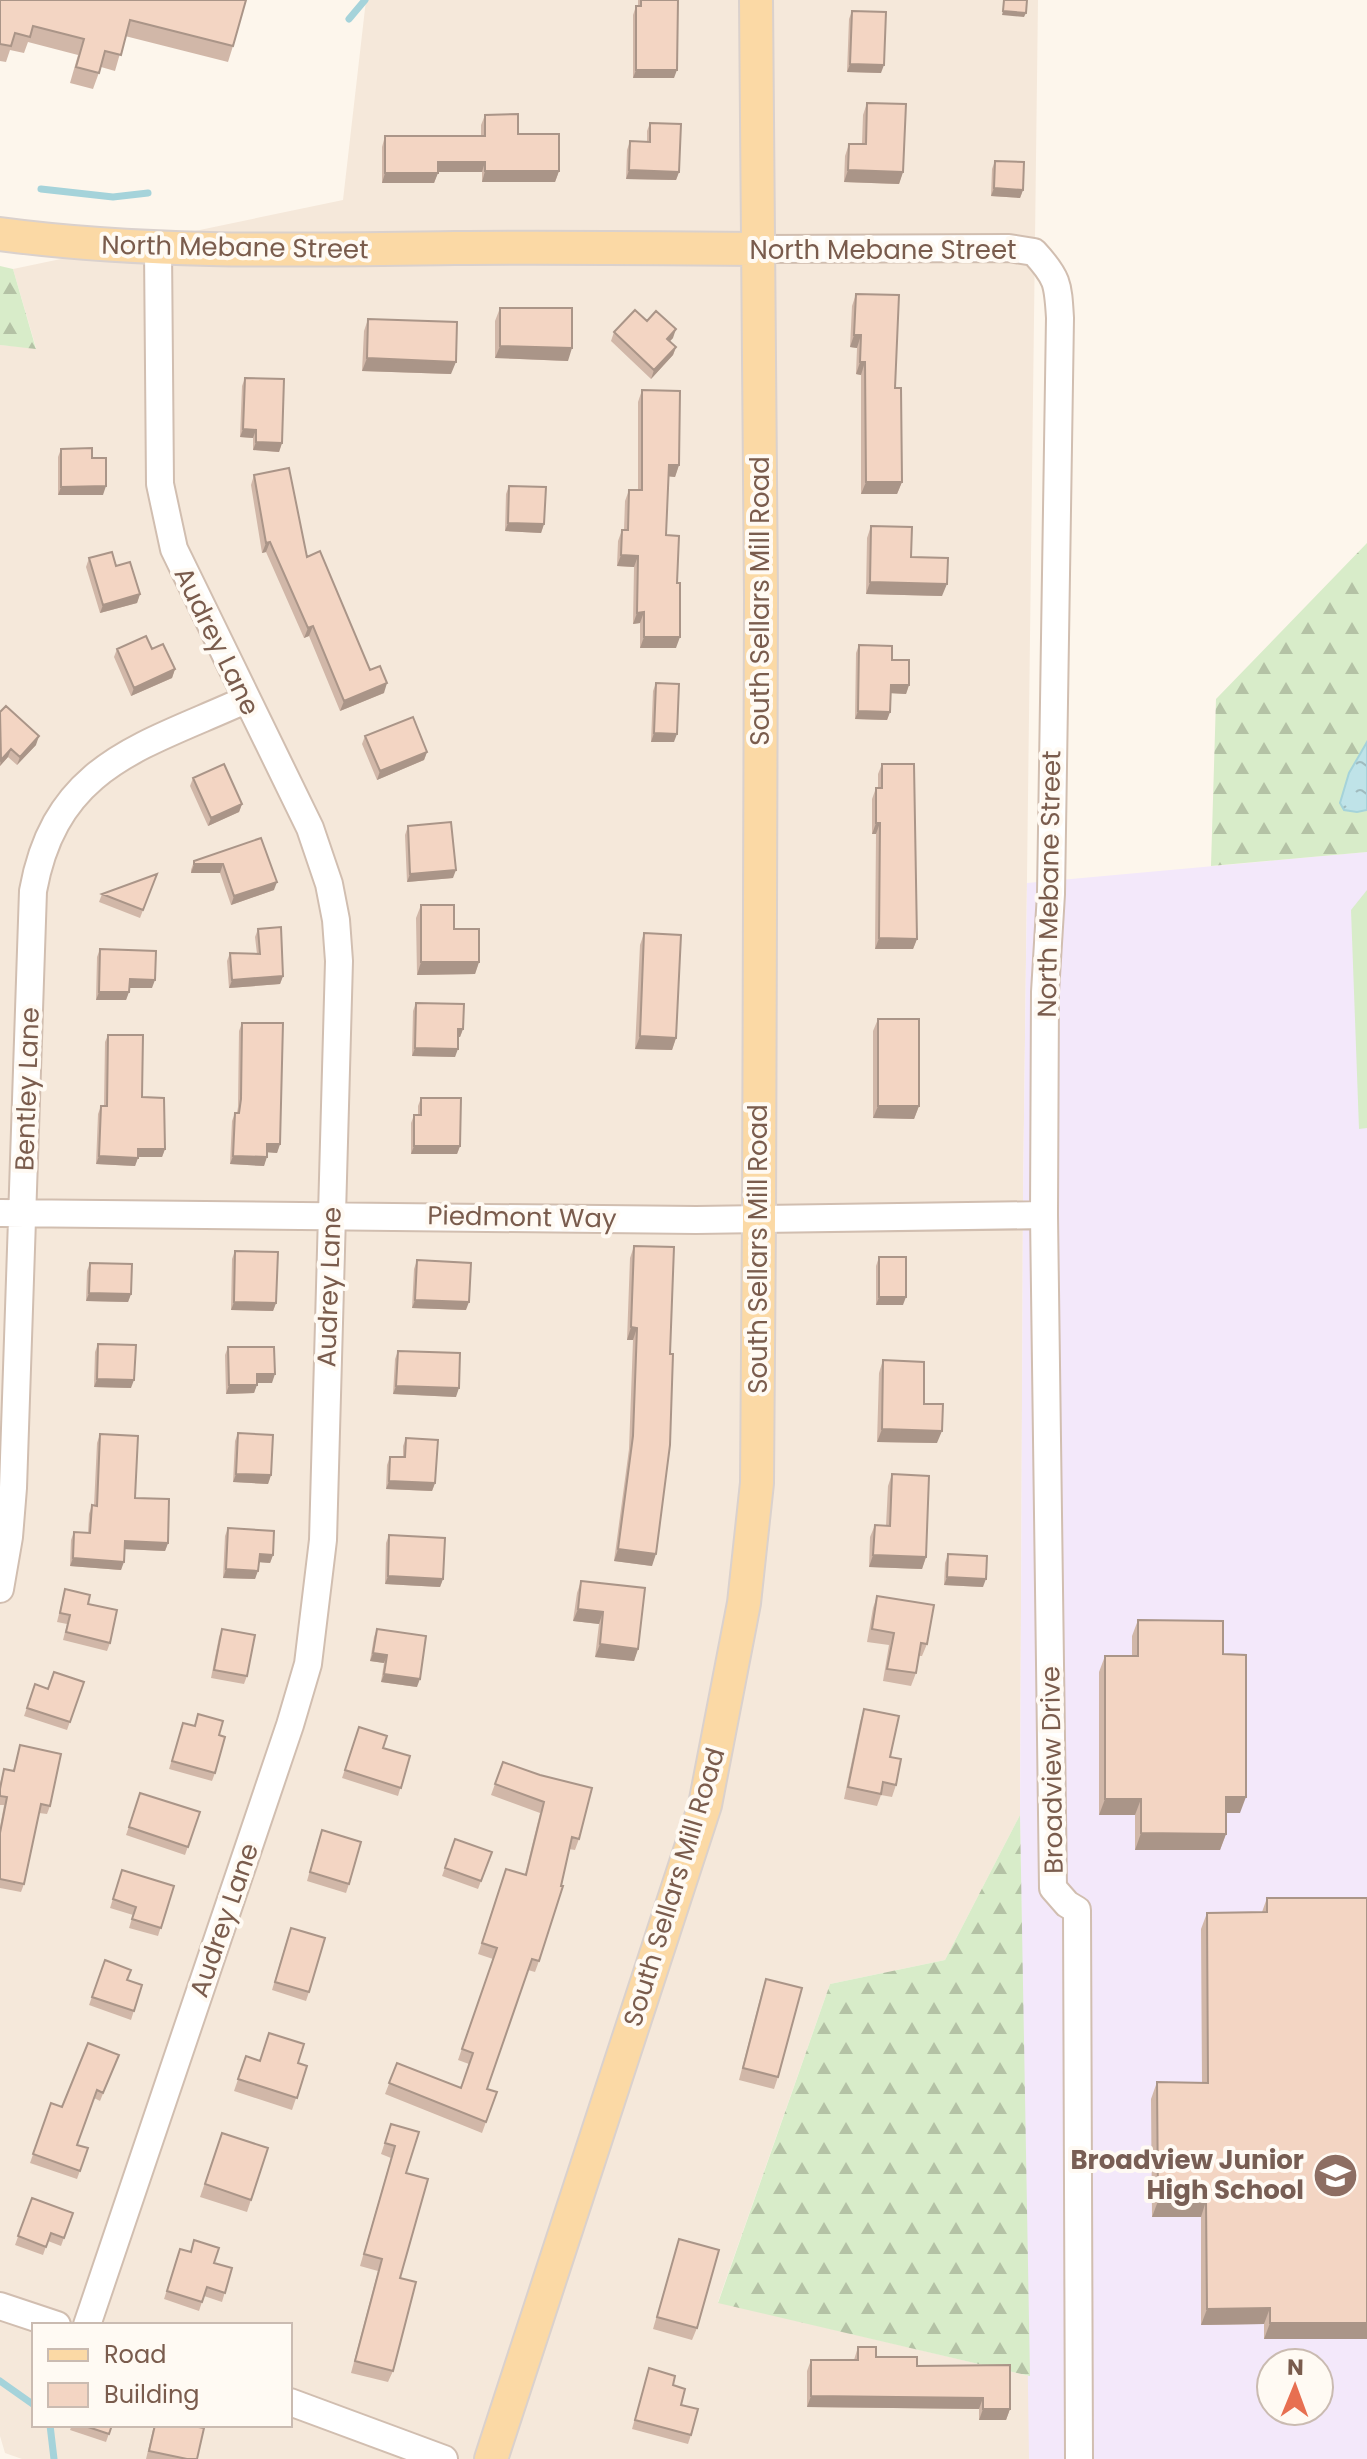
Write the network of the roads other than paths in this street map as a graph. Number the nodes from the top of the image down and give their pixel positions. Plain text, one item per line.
1 (756, 0) edge
2 (0, 234) edge
3 (158, 249) junction
4 (758, 249) junction
5 (245, 700) junction
6 (12, 1213) edge
7 (1044, 1215) junction
8 (331, 1217) junction
9 (759, 1219) junction
10 (4, 1536) edge
11 (0, 1589) edge
12 (0, 2306) edge
13 (51, 2323) edge
14 (88, 2323) edge
15 (292, 2403) edge
16 (444, 2459) edge
17 (491, 2459) edge
18 (1079, 2459) edge

1 - 4 main road, South Sellars Mill Road
2 - 3 main road, North Mebane Street
3 - 4 main road, North Mebane Street
3 - 5 street, Audrey Lane
4 - 7 street, North Mebane Street
4 - 9 main road, South Sellars Mill Road
5 - 6 street, Bentley Lane
5 - 8 street, Audrey Lane
6 - 8 street, Piedmont Way
6 - 10 street, Bentley Lane
7 - 9 street, Piedmont Way
7 - 18 street, Broadview Drive
8 - 9 street, Piedmont Way
8 - 14 street, Audrey Lane
9 - 17 main road, South Sellars Mill Road
10 - 11 street, Bentley Lane
12 - 13 street
15 - 16 street

